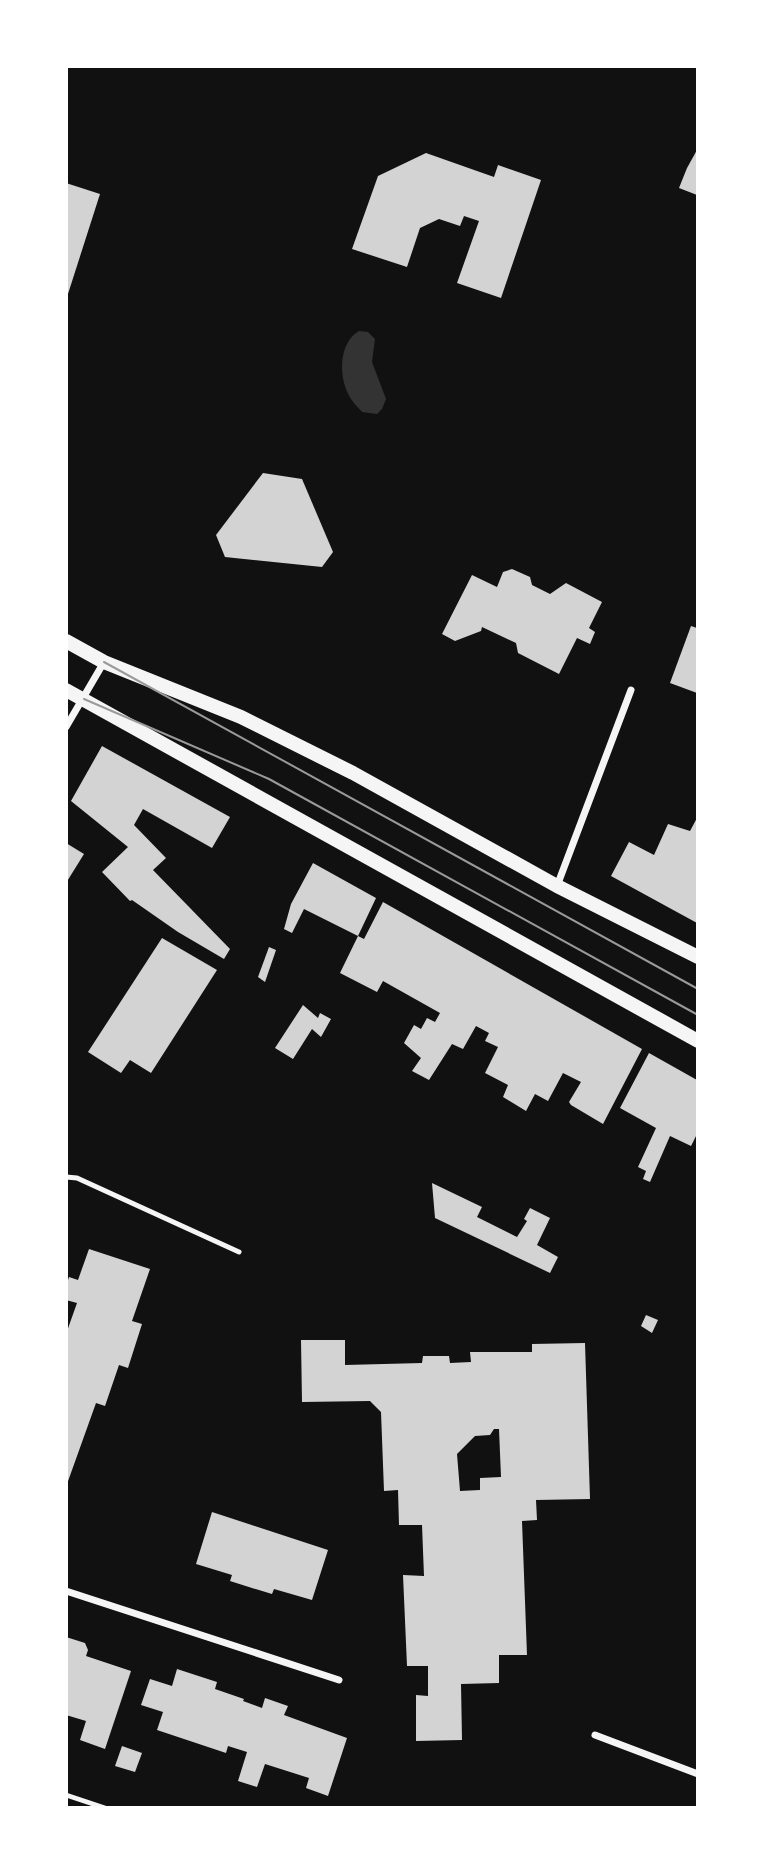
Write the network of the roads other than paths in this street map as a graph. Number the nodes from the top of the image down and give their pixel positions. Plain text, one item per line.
1 (66, 641) edge
2 (104, 662) junction
3 (66, 690) edge
4 (631, 690) dead end
5 (84, 699) junction
6 (66, 727) edge
7 (557, 886) junction
8 (698, 957) edge
9 (698, 1041) edge
10 (66, 1177) edge
11 (239, 1252) dead end
12 (66, 1591) edge
13 (339, 1680) dead end
14 (595, 1735) dead end
15 (698, 1774) edge

1 - 2 main road
2 - 5 street
2 - 7 main road
3 - 5 main road
4 - 7 street
5 - 6 street
5 - 9 main road
7 - 8 main road
10 - 11 lane
12 - 13 street
14 - 15 street

